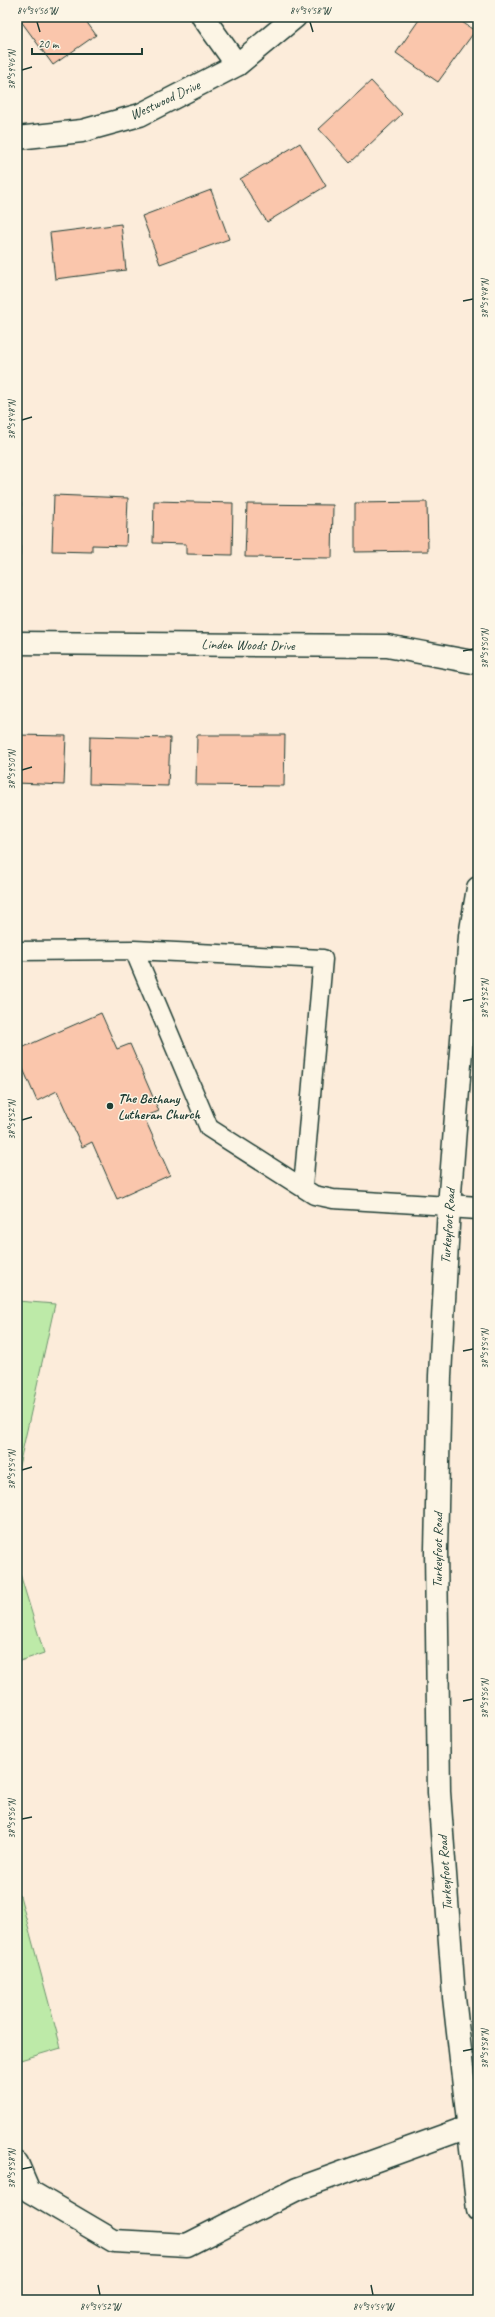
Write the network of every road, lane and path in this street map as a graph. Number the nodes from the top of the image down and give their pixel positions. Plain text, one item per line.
1 (203, 17) edge
2 (295, 17) edge
3 (237, 65) junction
4 (17, 138) edge
5 (17, 643) edge
6 (478, 663) edge
7 (478, 888) edge
8 (134, 950) junction
9 (17, 951) edge
10 (303, 1187) junction
11 (449, 1206) junction
12 (478, 1208) edge
13 (468, 2127) junction
14 (17, 2163) edge
15 (478, 2210) edge

1 - 3 street
2 - 3 street, Westwood Drive
3 - 4 street, Westwood Drive
5 - 6 street, Linden Woods Drive
7 - 11 street, Turkeyfoot Road
8 - 9 lane
8 - 10 lane
8 - 10 lane
10 - 11 lane
11 - 12 street
11 - 13 street, Turkeyfoot Road
13 - 14 street
13 - 15 street, Turkeyfoot Road

